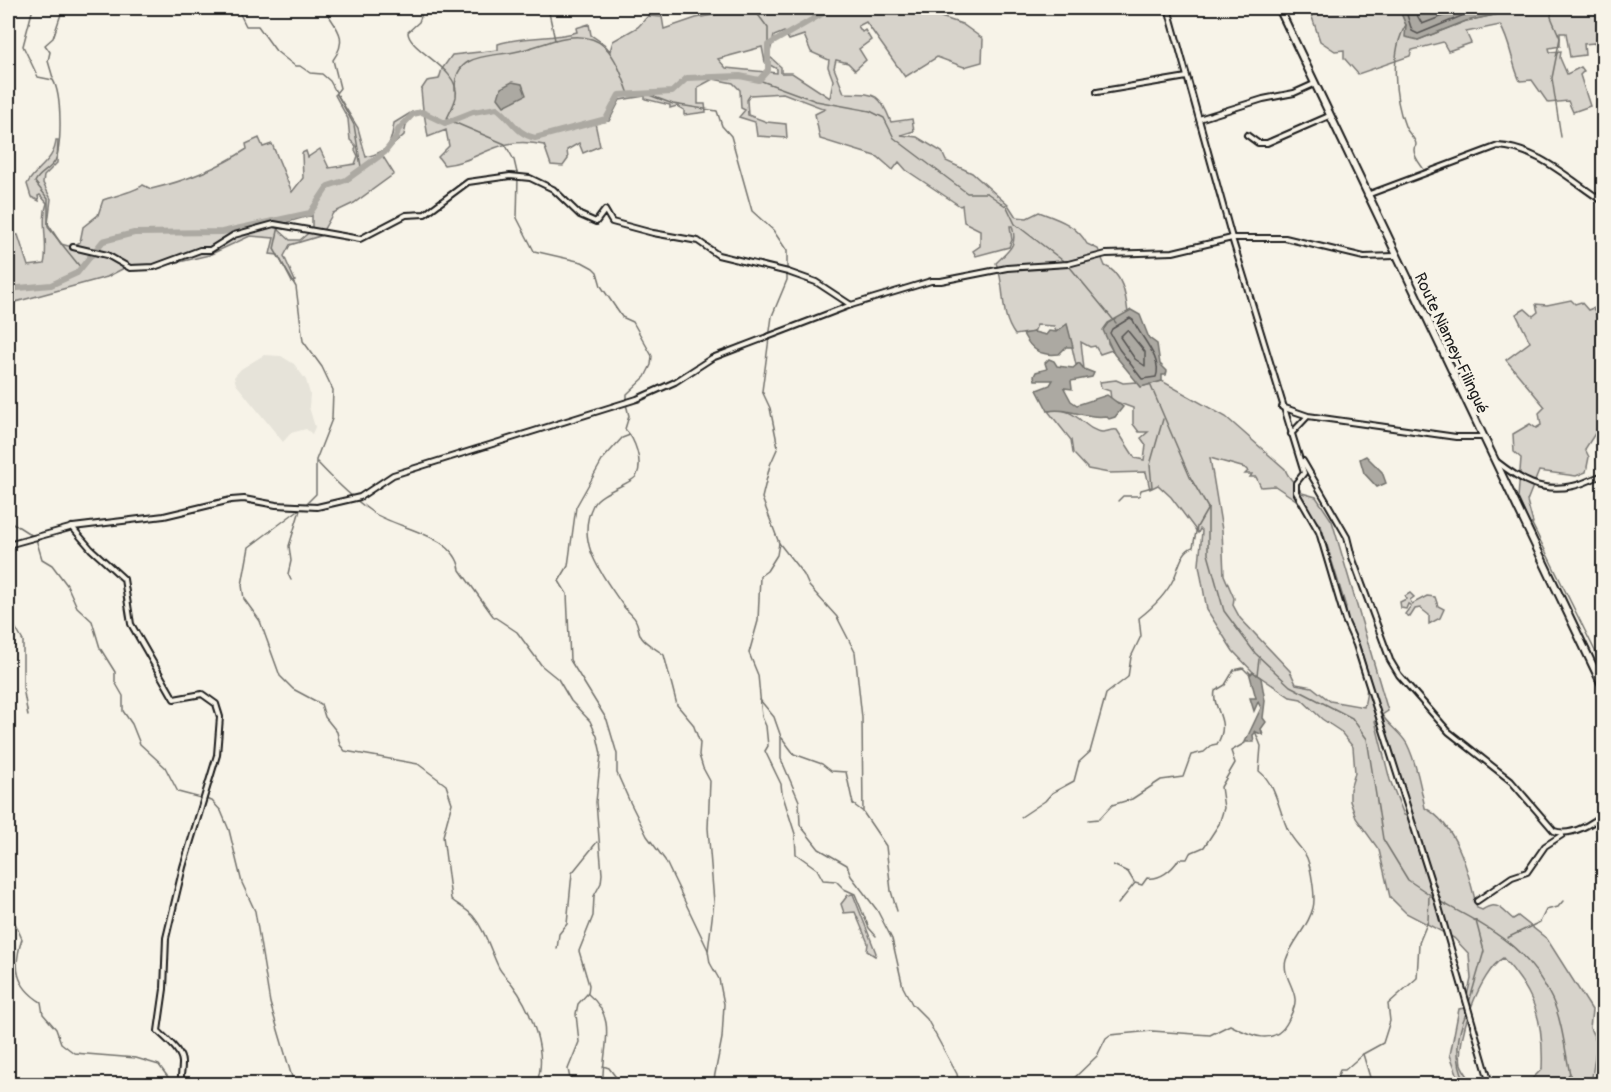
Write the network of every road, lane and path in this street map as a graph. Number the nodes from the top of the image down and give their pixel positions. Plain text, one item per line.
1 (1168, 8) edge
2 (1279, 8) edge
3 (1187, 77) junction
4 (1314, 84) junction
5 (1097, 92) dead end
6 (1329, 116) junction
7 (1199, 119) junction
8 (1247, 135) dead end
9 (1367, 195) junction
10 (1604, 202) edge
11 (1232, 238) junction
12 (73, 247) dead end
13 (1395, 256) junction
14 (851, 305) junction
15 (1282, 407) junction
16 (1308, 416) junction
17 (1291, 434) junction
18 (1481, 436) junction
19 (1491, 457) junction
20 (1301, 458) junction
21 (1604, 475) edge
22 (72, 527) junction
23 (8, 545) edge
24 (1601, 682) edge
25 (1604, 689) edge
26 (1604, 814) edge
27 (1563, 834) junction
28 (1477, 901) dead end
29 (180, 1084) edge
30 (1490, 1084) edge

1 - 3 street
2 - 4 main road, Route Niamey-Filingué
3 - 5 street
3 - 7 street
4 - 6 main road, Route Niamey-Filingué
4 - 7 street
6 - 8 street
6 - 9 main road, Route Niamey-Filingué
7 - 11 street
9 - 10 street
9 - 13 main road, Route Niamey-Filingué
11 - 13 street
11 - 14 street
11 - 15 street
12 - 14 street
13 - 18 main road, Route Niamey-Filingué
14 - 22 street
15 - 16 street
15 - 17 street
16 - 17 street
16 - 18 street
17 - 20 street
18 - 19 main road, Route Niamey-Filingué
19 - 21 street
19 - 24 main road, Route Niamey-Filingué
20 - 27 street
20 - 30 street
22 - 23 street
22 - 29 street
24 - 25 main road, Route Niamey-Filingué
26 - 27 street
27 - 28 street

